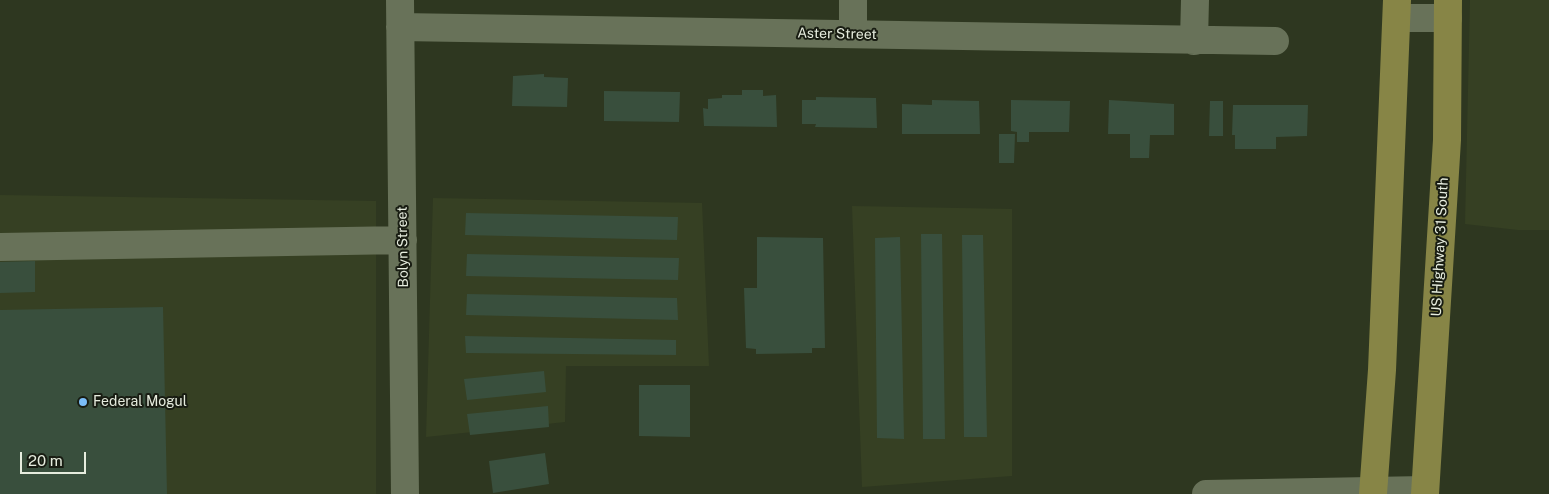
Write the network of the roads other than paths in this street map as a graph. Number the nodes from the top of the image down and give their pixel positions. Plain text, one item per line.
1 (400, 0) edge
2 (853, 0) edge
3 (1195, 0) edge
4 (1397, 9) edge
5 (1448, 9) edge
6 (400, 27) junction
7 (853, 34) junction
8 (1194, 41) junction
9 (1275, 41) dead end
10 (403, 240) junction
11 (0, 247) edge
12 (1425, 492) edge
13 (1373, 493) edge
14 (405, 494) edge
15 (1206, 494) edge

1 - 6 street, Bolyn Street
2 - 7 street
3 - 8 street
4 - 5 street
4 - 13 main road
5 - 12 main road, US Highway 31 South
6 - 7 street, Aster Street
6 - 10 street, Bolyn Street
7 - 8 street, Aster Street
8 - 9 street, Aster Street
10 - 11 street
10 - 14 street, Bolyn Street
12 - 13 street
13 - 15 street

